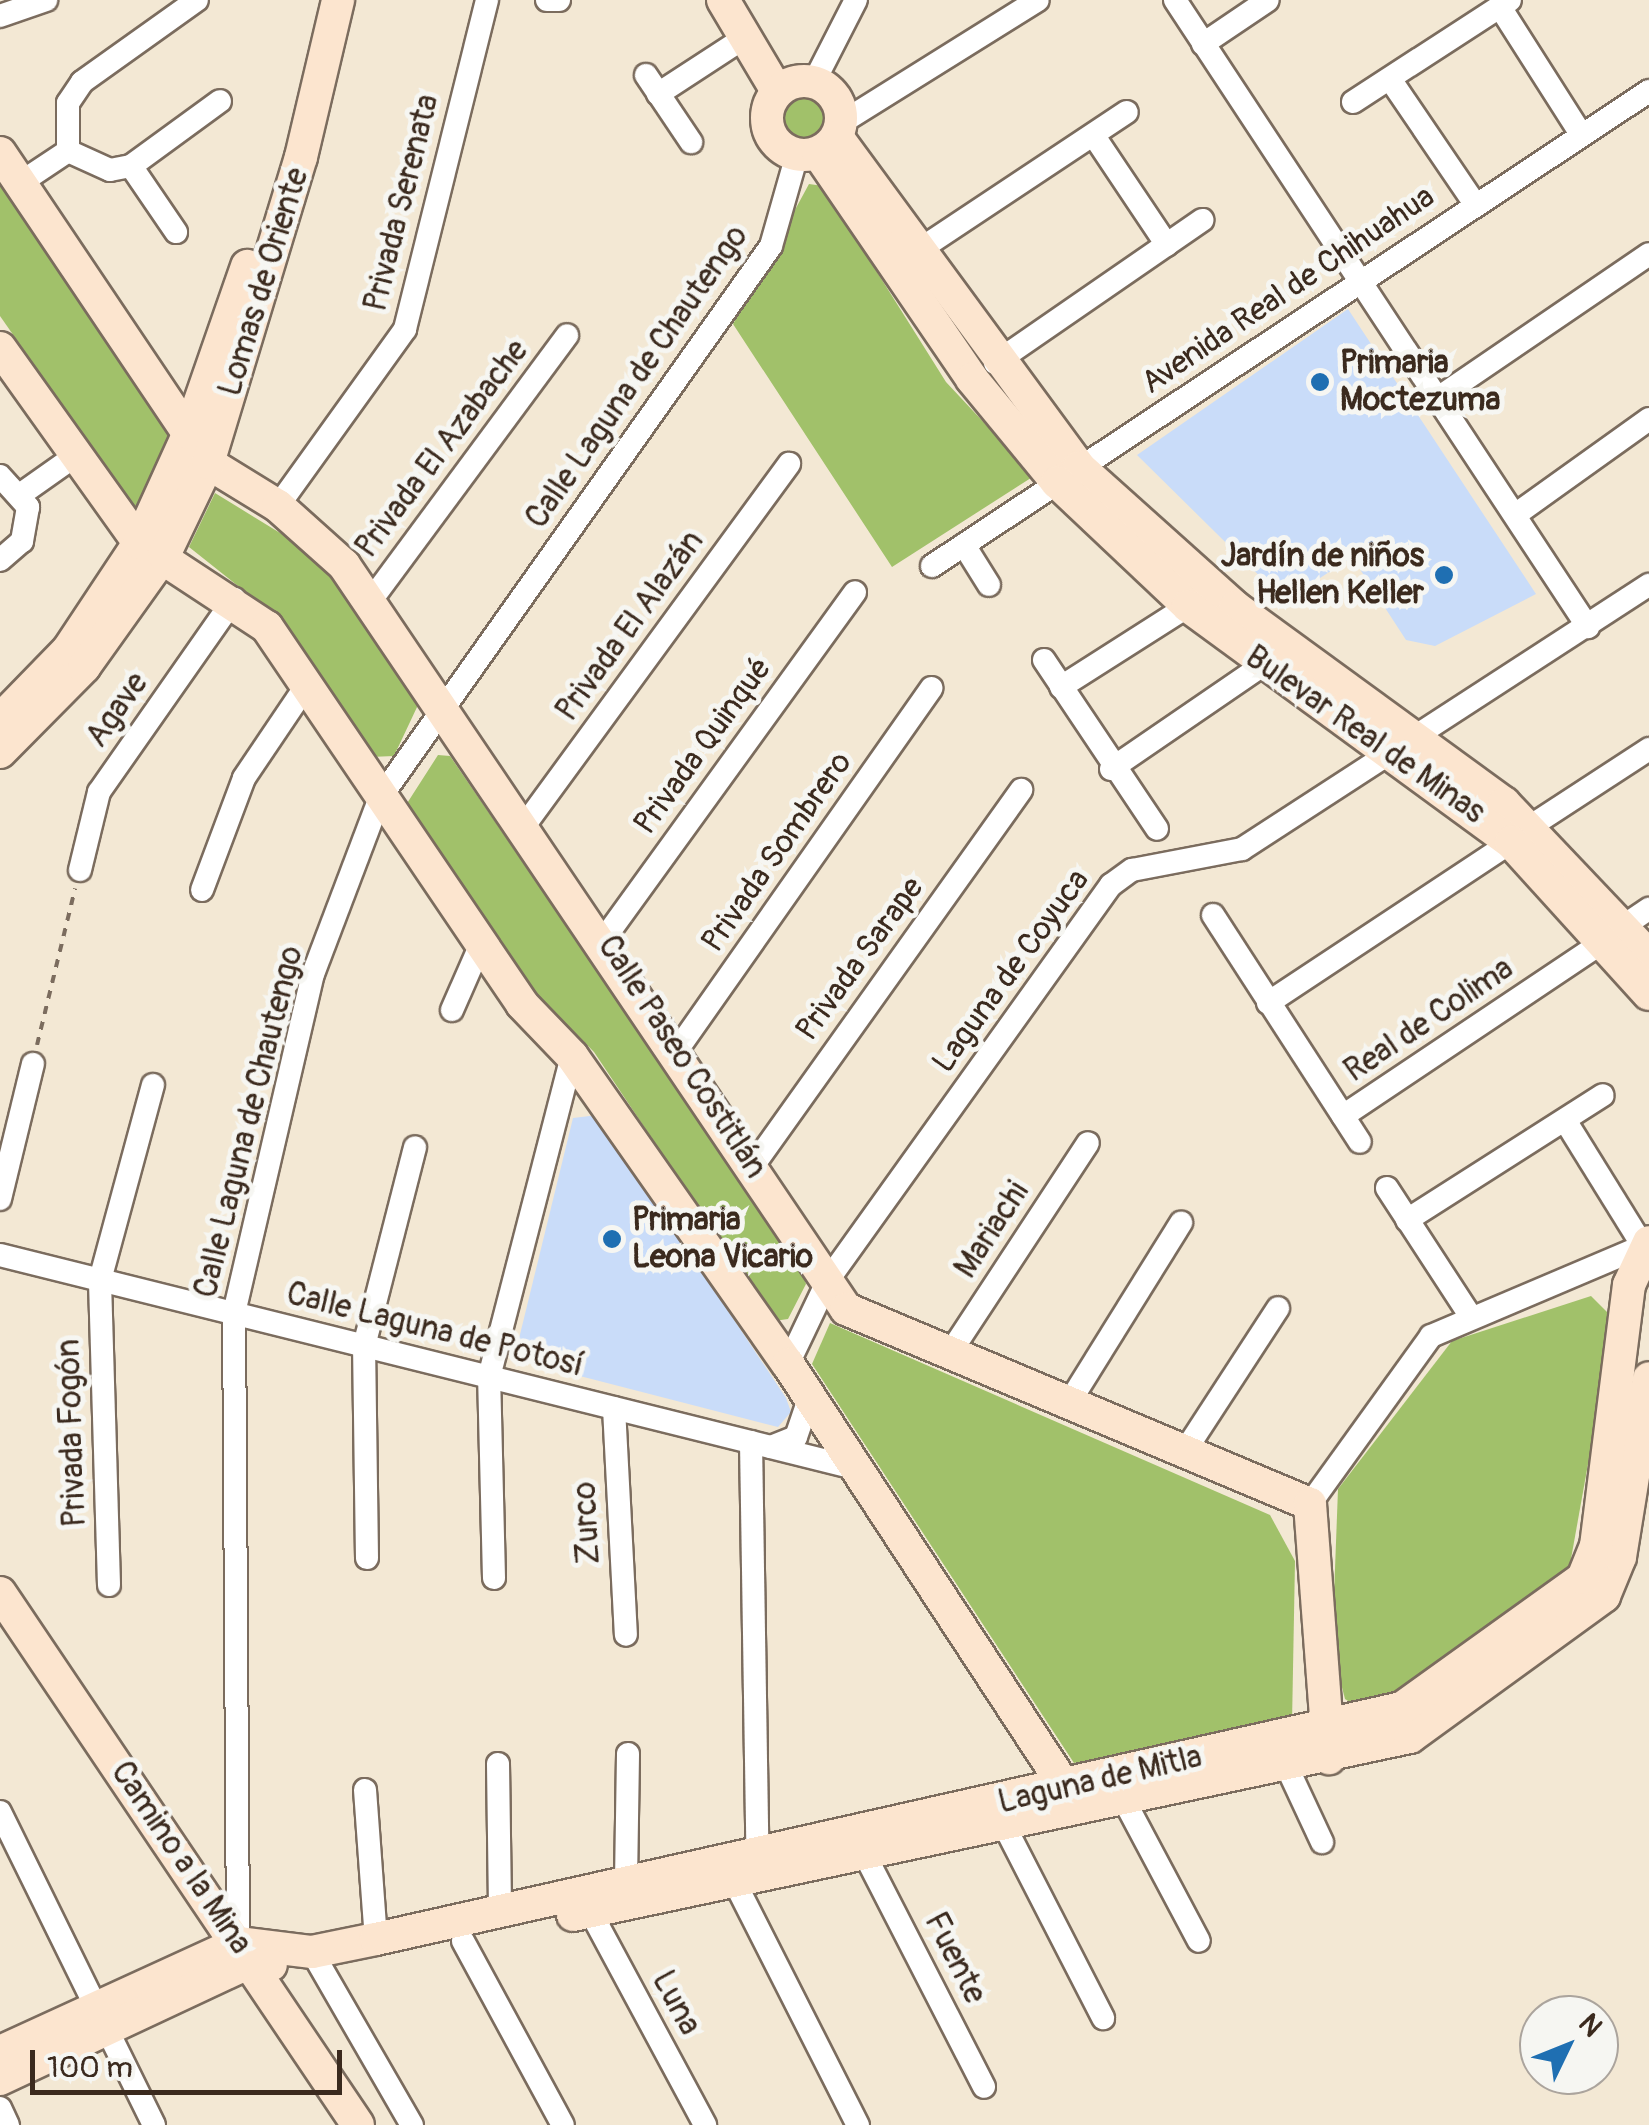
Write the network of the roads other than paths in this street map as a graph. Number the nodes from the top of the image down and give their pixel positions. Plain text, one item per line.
1 (46, 0) edge
2 (197, 0) edge
3 (316, 0) edge
4 (338, 0) edge
5 (487, 0) edge
6 (547, 0) edge
7 (559, 0) edge
8 (723, 0) edge
9 (744, 0) edge
10 (856, 0) edge
11 (1038, 0) edge
12 (1175, 0) edge
13 (1268, 0) edge
14 (1505, 4) edge
15 (1009, 8) edge
16 (0, 16) edge
17 (747, 36) junction
18 (1203, 44) junction
19 (1390, 78) junction
20 (796, 84) junction
21 (1649, 91) edge
22 (220, 101) dead end
23 (1353, 102) dead end
24 (1127, 112) dead end
25 (1581, 134) junction
26 (1094, 136) junction
27 (691, 142) dead end
28 (823, 142) junction
29 (68, 151) junction
30 (0, 153) edge
31 (131, 166) junction
32 (20, 183) junction
33 (1475, 204) junction
34 (1202, 220) dead end
35 (176, 232) dead end
36 (1167, 245) junction
37 (916, 252) junction
38 (1649, 254) edge
39 (1360, 282) junction
40 (567, 335) dead end
41 (0, 348) edge
42 (995, 363) junction
43 (1438, 398) junction
44 (1649, 419) edge
45 (189, 434) junction
46 (72, 458) junction
47 (208, 463) junction
48 (788, 464) dead end
49 (1068, 475) junction
50 (0, 476) edge
51 (24, 492) junction
52 (278, 506) junction
53 (1515, 515) junction
54 (964, 545) junction
55 (151, 549) junction
56 (0, 560) edge
57 (932, 566) dead end
58 (988, 585) dead end
59 (1649, 585) edge
60 (856, 592) dead end
61 (234, 598) junction
62 (369, 602) junction
63 (1188, 606) junction
64 (1588, 627) junction
65 (1044, 660) dead end
66 (1263, 665) junction
67 (306, 686) junction
68 (1061, 687) junction
69 (932, 688) dead end
70 (444, 709) junction
71 (0, 719) edge
72 (1406, 747) junction
73 (1649, 749) edge
74 (0, 752) edge
75 (1112, 768) junction
76 (1021, 790) dead end
77 (380, 798) junction
78 (524, 826) junction
79 (1157, 829) dead end
80 (1521, 834) junction
81 (80, 870) road end
82 (202, 890) dead end
83 (1213, 914) dead end
84 (1627, 925) edge
85 (604, 939) junction
86 (481, 944) junction
87 (1649, 956) edge
88 (1649, 994) edge
89 (1268, 1003) junction
90 (452, 1010) dead end
91 (675, 1053) junction
92 (572, 1056) junction
93 (33, 1064) road end
94 (154, 1085) dead end
95 (1603, 1095) dead end
96 (1343, 1116) junction
97 (1565, 1120) junction
98 (1360, 1142) dead end
99 (1088, 1143) dead end
100 (414, 1147) dead end
101 (753, 1166) junction
102 (1387, 1188) dead end
103 (0, 1198) edge
104 (1407, 1220) junction
105 (1181, 1224) dead end
106 (1646, 1244) edge
107 (0, 1254) edge
108 (100, 1280) junction
109 (828, 1280) junction
110 (1278, 1308) dead end
111 (234, 1313) junction
112 (1469, 1314) junction
113 (1637, 1336) edge
114 (364, 1346) junction
115 (950, 1353) junction
116 (788, 1364) junction
117 (489, 1377) junction
118 (1649, 1378) edge
119 (809, 1400) junction
120 (1067, 1406) junction
121 (614, 1408) junction
122 (761, 1445) junction
123 (1183, 1454) junction
124 (855, 1468) junction
125 (1310, 1504) junction
126 (367, 1558) dead end
127 (494, 1578) dead end
128 (110, 1585) dead end
129 (0, 1593) edge
130 (1566, 1616) junction
131 (626, 1635) dead end
132 (1328, 1742) junction
133 (628, 1754) dead end
134 (498, 1764) dead end
135 (1287, 1767) junction
136 (365, 1790) dead end
137 (1074, 1799) junction
138 (1125, 1802) junction
139 (0, 1812) edge
140 (1005, 1827) junction
141 (1322, 1842) dead end
142 (868, 1860) junction
143 (744, 1872) junction
144 (626, 1882) junction
145 (500, 1910) junction
146 (590, 1912) junction
147 (376, 1940) junction
148 (1199, 1941) dead end
149 (463, 1942) junction
150 (244, 1952) junction
151 (317, 1962) junction
152 (101, 2018) junction
153 (1103, 2018) dead end
154 (0, 2052) edge
155 (0, 2079) edge
156 (984, 2087) dead end
157 (0, 2108) edge
158 (8, 2125) edge
159 (154, 2125) edge
160 (358, 2125) edge
161 (412, 2125) edge
162 (563, 2125) edge
163 (705, 2125) edge
164 (858, 2125) edge

1 - 16 street
2 - 29 street
3 - 45 street, Lomas de Oriente
4 - 47 street, Lomas de Oriente
5 - 52 street, Privada Serenata
6 - 7 street
8 - 17 street
9 - 20 street
10 - 20 street
11 - 15 street
12 - 18 street
13 - 18 street
14 - 19 street
14 - 25 street
15 - 28 street
17 - 20 street
17 - 27 street
18 - 39 street
19 - 23 street
19 - 33 street
20 - 28 street
20 - 28 street
21 - 25 street, Avenida Real de Chihuahua
22 - 31 street
24 - 26 street
25 - 33 street, Avenida Real de Chihuahua
26 - 36 street
26 - 37 street
28 - 37 street, Bulevar Real de Minas
28 - 49 street, Bulevar Real de Minas
28 - 70 street, Calle Laguna de Chautengo
29 - 31 street
29 - 32 street
30 - 32 street, Calle Paseo Costitlán
31 - 35 street
32 - 45 street, Calle Paseo Costitlán
33 - 39 street, Avenida Real de Chihuahua
34 - 36 street
36 - 42 street
37 - 42 street, Bulevar Real de Minas
38 - 43 street
39 - 43 street
39 - 49 street, Avenida Real de Chihuahua
40 - 62 street, Privada El Azabache
41 - 46 street
42 - 49 street, Bulevar Real de Minas
43 - 53 street
44 - 53 street
45 - 47 street, Calle Paseo Costitlán
45 - 55 street, Lomas de Oriente
46 - 51 street
46 - 55 street
47 - 52 street, Calle Paseo Costitlán
47 - 55 street, Lomas de Oriente
48 - 78 street, Privada El Alazán
49 - 54 street, Avenida Real de Chihuahua
49 - 63 street, Bulevar Real de Minas
49 - 72 street, Bulevar Real de Minas
50 - 51 street
51 - 56 street
52 - 62 street, Calle Paseo Costitlán
53 - 64 street
54 - 57 street, Avenida Real de Chihuahua
54 - 58 street
55 - 61 street
55 - 71 street
55 - 74 street
59 - 64 street, Laguna de Coyuca
60 - 85 street, Privada Quinqué
61 - 67 street
61 - 81 street, Agave
62 - 70 street, Calle Paseo Costitlán
63 - 66 street, Bulevar Real de Minas
63 - 68 street
64 - 72 street, Laguna de Coyuca
65 - 68 street
66 - 72 street, Bulevar Real de Minas
66 - 75 street
67 - 77 street
67 - 82 street
68 - 75 street
69 - 91 street, Privada Sombrero
70 - 77 street, Calle Laguna de Chautengo
70 - 78 street, Calle Paseo Costitlán
72 - 80 street, Bulevar Real de Minas
72 - 109 street, Laguna de Coyuca
73 - 80 street
75 - 79 street
76 - 101 street, Privada Sarape
77 - 86 street
77 - 111 street, Calle Laguna de Chautengo
78 - 85 street, Calle Paseo Costitlán
80 - 84 street, Bulevar Real de Minas
80 - 89 street
83 - 89 street, Real de Colima
84 - 87 street, Bulevar Real de Minas
84 - 88 street, Bulevar Real de Minas
84 - 96 street, Real de Colima
85 - 91 street, Calle Paseo Costitlán
86 - 90 street
86 - 92 street
89 - 96 street, Real de Colima
91 - 101 street, Calle Paseo Costitlán
92 - 116 street
92 - 117 street
93 - 103 street
94 - 108 street, Privada Fogón
95 - 97 street
96 - 98 street
97 - 104 street
97 - 106 street
99 - 115 street, Mariachi
100 - 114 street
101 - 109 street, Calle Paseo Costitlán
102 - 104 street
104 - 112 street
105 - 120 street
106 - 112 street
106 - 113 street, Laguna de Mitla
107 - 108 street, Calle Laguna de Potosí
108 - 111 street, Calle Laguna de Potosí
108 - 128 street, Privada Fogón
109 - 115 street, Calle Paseo Costitlán
109 - 116 street, Laguna de Coyuca
110 - 123 street
111 - 114 street, Calle Laguna de Potosí
111 - 150 street, Calle Laguna de Chautengo
112 - 125 street
113 - 130 street, Laguna de Mitla
114 - 117 street, Calle Laguna de Potosí
114 - 126 street
115 - 120 street, Calle Paseo Costitlán
116 - 119 street
117 - 121 street, Calle Laguna de Potosí
117 - 127 street
118 - 130 street, Laguna de Mitla
119 - 122 street
119 - 124 street
120 - 123 street, Calle Paseo Costitlán
121 - 122 street, Calle Laguna de Potosí
121 - 131 street, Zurco
122 - 124 street, Calle Laguna de Potosí
122 - 143 street
123 - 125 street, Calle Paseo Costitlán
124 - 137 street
125 - 132 street
129 - 150 street, Camino a la Mina
130 - 132 street, Laguna de Mitla
132 - 135 street, Laguna de Mitla
132 - 137 street, Laguna de Mitla
133 - 144 street
134 - 145 street
135 - 138 street, Laguna de Mitla
135 - 141 street
136 - 147 street
137 - 138 street, Laguna de Mitla
137 - 140 street, Laguna de Mitla
137 - 143 street, Laguna de Mitla
138 - 148 street
139 - 152 street
140 - 142 street, Laguna de Mitla
140 - 153 street
142 - 143 street, Laguna de Mitla
142 - 156 street, Fuente
143 - 144 street, Laguna de Mitla
143 - 146 street, Laguna de Mitla
143 - 164 street
144 - 145 street, Laguna de Mitla
145 - 147 street, Laguna de Mitla
146 - 149 street, Laguna de Mitla
146 - 163 street, Luna
147 - 151 street, Laguna de Mitla
149 - 151 street, Laguna de Mitla
149 - 162 street
150 - 151 street, Laguna de Mitla
150 - 152 street
150 - 160 street, Camino a la Mina
151 - 161 street
152 - 154 street
152 - 155 street
152 - 159 street
157 - 158 street

